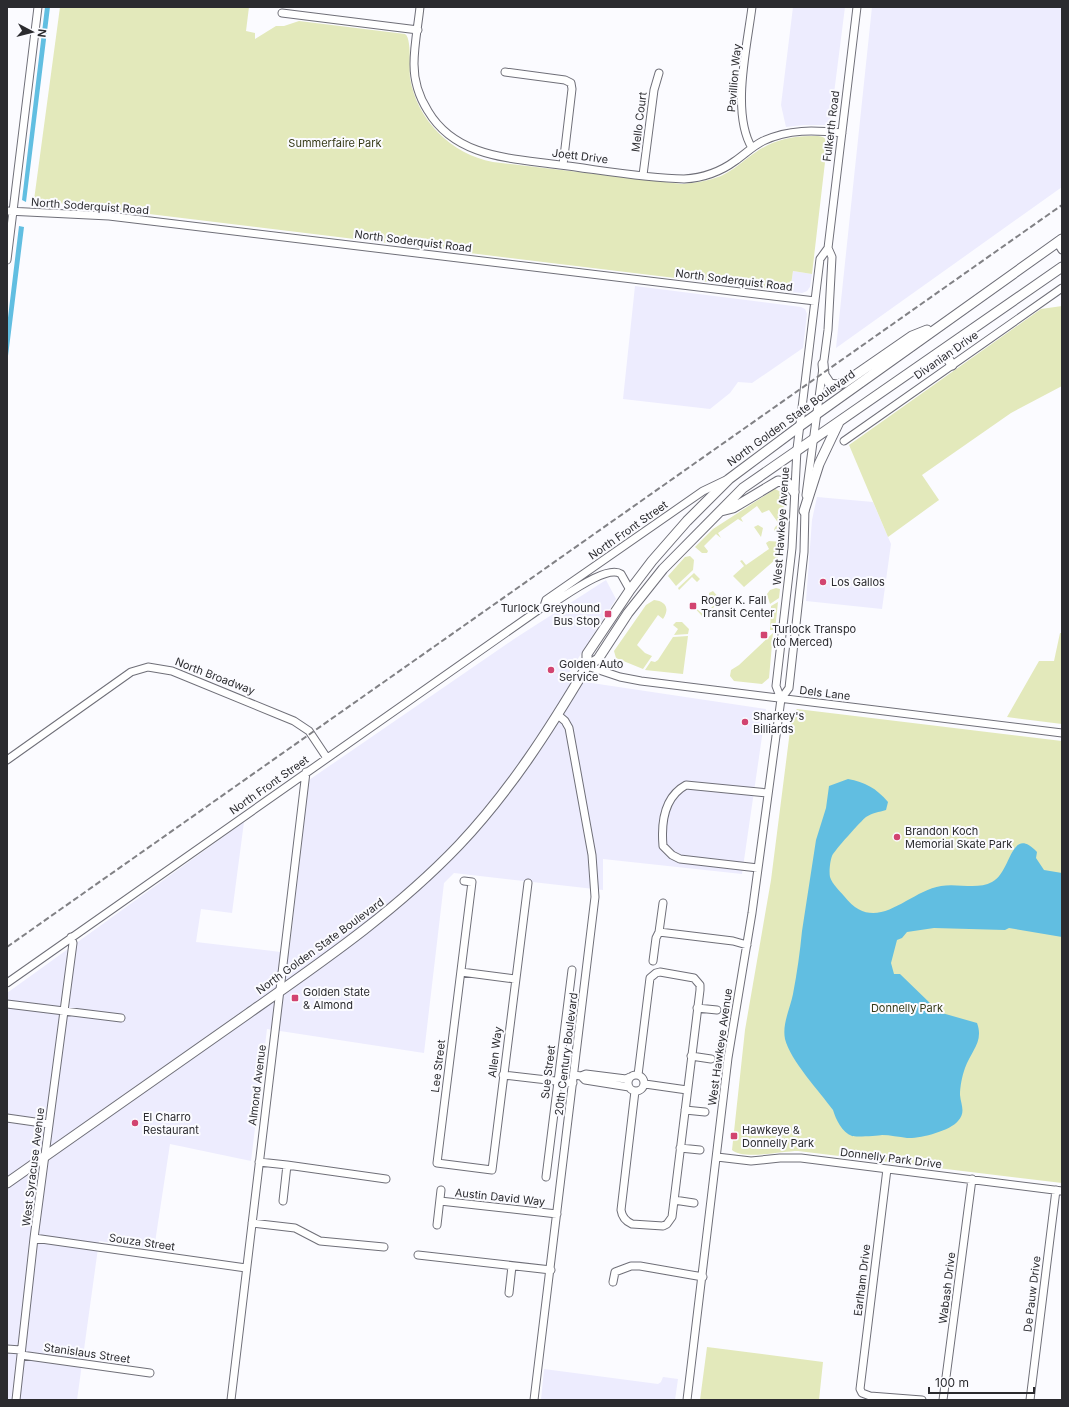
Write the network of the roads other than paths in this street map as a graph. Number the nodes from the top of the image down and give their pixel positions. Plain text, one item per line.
1 (38, 7) edge
2 (420, 7) edge
3 (752, 7) edge
4 (857, 7) edge
5 (282, 13) dead end
6 (418, 30) junction
7 (505, 72) dead end
8 (659, 73) dead end
9 (842, 133) junction
10 (752, 148) junction
11 (563, 165) junction
12 (643, 175) junction
13 (10, 211) edge
14 (1060, 244) edge
15 (828, 248) junction
16 (7, 260) edge
17 (1062, 267) edge
18 (1062, 288) edge
19 (815, 302) junction
20 (945, 322) junction
21 (943, 351) junction
22 (823, 364) junction
23 (952, 365) junction
24 (817, 414) junction
25 (840, 421) junction
26 (800, 426) junction
27 (813, 438) junction
28 (844, 441) dead end
29 (797, 449) junction
30 (729, 479) junction
31 (794, 492) junction
32 (721, 511) junction
33 (804, 511) junction
34 (630, 590) junction
35 (544, 606) junction
36 (587, 666) junction
37 (781, 699) junction
38 (558, 715) junction
39 (1062, 733) edge
40 (327, 758) junction
41 (7, 760) edge
42 (306, 772) junction
43 (768, 793) junction
44 (758, 868) junction
45 (464, 881) dead end
46 (528, 883) dead end
47 (663, 903) dead end
48 (659, 932) junction
49 (72, 937) junction
50 (746, 945) junction
51 (653, 960) dead end
52 (572, 970) dead end
53 (461, 972) junction
54 (515, 979) junction
55 (7, 983) edge
56 (279, 992) junction
57 (7, 1004) edge
58 (697, 1008) junction
59 (717, 1010) dead end
60 (64, 1011) junction
61 (121, 1018) dead end
62 (691, 1056) junction
63 (711, 1059) dead end
64 (503, 1075) junction
65 (634, 1076) junction
66 (576, 1078) junction
67 (558, 1081) junction
68 (644, 1084) junction
69 (632, 1089) junction
70 (687, 1090) junction
71 (685, 1110) junction
72 (705, 1112) dead end
73 (7, 1118) edge
74 (49, 1124) junction
75 (680, 1148) junction
76 (700, 1150) dead end
77 (45, 1156) junction
78 (716, 1157) junction
79 (260, 1162) junction
80 (437, 1163) joint
81 (287, 1165) junction
82 (887, 1169) junction
83 (546, 1177) dead end
84 (386, 1179) dead end
85 (972, 1179) junction
86 (7, 1183) edge
87 (441, 1190) dead end
88 (1059, 1190) edge
89 (674, 1200) junction
90 (283, 1201) dead end
91 (440, 1201) junction
92 (694, 1202) dead end
93 (557, 1214) junction
94 (252, 1223) junction
95 (437, 1225) dead end
96 (34, 1238) junction
97 (384, 1247) dead end
98 (418, 1255) dead end
99 (512, 1266) junction
100 (246, 1268) junction
101 (550, 1270) junction
102 (702, 1277) junction
103 (614, 1282) dead end
104 (509, 1293) dead end
105 (7, 1349) edge
106 (21, 1353) junction
107 (150, 1373) dead end
108 (16, 1400) edge
109 (231, 1400) edge
110 (534, 1400) edge
111 (687, 1400) edge
112 (922, 1400) edge
113 (944, 1400) edge
114 (1030, 1400) edge

1 - 13 street
2 - 6 street, Joett Drive
3 - 10 street, Pavillion Way
4 - 9 street, Fulkerth Road
5 - 6 street
6 - 11 street, Joett Drive
7 - 11 street
8 - 12 street, Mello Court
9 - 10 street, Joett Drive
9 - 15 street, Fulkerth Road
10 - 12 street, Joett Drive
11 - 12 street, Joett Drive
13 - 16 street
13 - 19 street, North Soderquist Road
14 - 20 main road, North Golden State Boulevard
15 - 19 street, Fulkerth Road
15 - 22 street, Fulkerth Road
17 - 21 main road, North Golden State Boulevard
18 - 23 street, Divanian Drive
19 - 26 street, Fulkerth Road
20 - 22 main road
20 - 24 main road, North Golden State Boulevard
21 - 23 main road
21 - 25 main road, North Golden State Boulevard
22 - 24 street, Fulkerth Road
23 - 28 street, Divanian Drive
24 - 26 main road, North Golden State Boulevard
24 - 27 street, Fulkerth Road
25 - 27 main road, North Golden State Boulevard
25 - 33 main road
26 - 29 street, West Hawkeye Avenue
26 - 30 main road, North Golden State Boulevard
27 - 29 main road, North Golden State Boulevard
27 - 33 street, West Hawkeye Avenue
29 - 31 street, West Hawkeye Avenue
29 - 32 main road, North Golden State Boulevard
30 - 34 main road, North Golden State Boulevard
30 - 35 street, North Front Street
31 - 32 main road
31 - 37 street, West Hawkeye Avenue
32 - 36 main road, North Golden State Boulevard
33 - 37 street, West Hawkeye Avenue
34 - 35 street, North Front Street
34 - 36 main road, North Golden State Boulevard
35 - 40 street, North Front Street
36 - 37 street, Dels Lane
36 - 38 main road, North Golden State Boulevard
37 - 39 street, Dels Lane
37 - 43 street, West Hawkeye Avenue
38 - 56 main road, North Golden State Boulevard
38 - 66 street, 20th Century Boulevard
40 - 41 street, North Broadway
40 - 42 street, North Front Street
42 - 49 street, North Front Street
42 - 56 street, Almond Avenue
43 - 44 street, West Hawkeye Avenue
43 - 44 street
44 - 50 street, West Hawkeye Avenue
45 - 53 street, Lee Street
46 - 54 street, Allen Way
47 - 48 street
48 - 50 street
48 - 51 street
49 - 55 street, North Front Street
49 - 60 street, West Syracuse Avenue
50 - 78 street, West Hawkeye Avenue
52 - 67 street, Sue Street
53 - 54 street
53 - 80 street, Lee Street
54 - 64 street, Allen Way
56 - 77 main road, North Golden State Boulevard
56 - 79 street, Almond Avenue
57 - 60 street
58 - 59 street
58 - 62 street
58 - 65 street
60 - 61 street
60 - 74 street, West Syracuse Avenue
62 - 63 street
62 - 70 street
64 - 67 street
64 - 80 street, Allen Way
65 - 66 street
65 - 68 street
65 - 69 street
66 - 67 street
66 - 69 street
66 - 93 street, 20th Century Boulevard
67 - 83 street, Sue Street
68 - 69 street
68 - 70 street
69 - 89 street
70 - 71 street
71 - 72 street
71 - 75 street
73 - 74 street
74 - 77 street, West Syracuse Avenue
75 - 76 street
75 - 89 street
77 - 86 main road, North Golden State Boulevard
77 - 96 street, West Syracuse Avenue
78 - 82 street, Donnelly Park Drive
78 - 102 street, West Hawkeye Avenue
79 - 81 street
79 - 94 street, Almond Avenue
81 - 84 street
81 - 90 street
82 - 85 street, Donnelly Park Drive
82 - 112 street, Earlham Drive
85 - 88 street, Donnelly Park Drive
85 - 113 street, Wabash Drive
87 - 91 street
88 - 114 street, De Pauw Drive
89 - 92 street
91 - 93 street, Austin David Way
91 - 95 street
93 - 101 street, 20th Century Boulevard
94 - 97 street
94 - 100 street, Almond Avenue
96 - 100 street, Souza Street
96 - 106 street, West Syracuse Avenue
98 - 99 street
99 - 101 street
99 - 104 street
100 - 109 street, Almond Avenue
101 - 110 street, 20th Century Boulevard
102 - 103 street
102 - 111 street, West Hawkeye Avenue
105 - 106 street, Stanislaus Street
106 - 107 street, Stanislaus Street
106 - 108 street, West Syracuse Avenue

